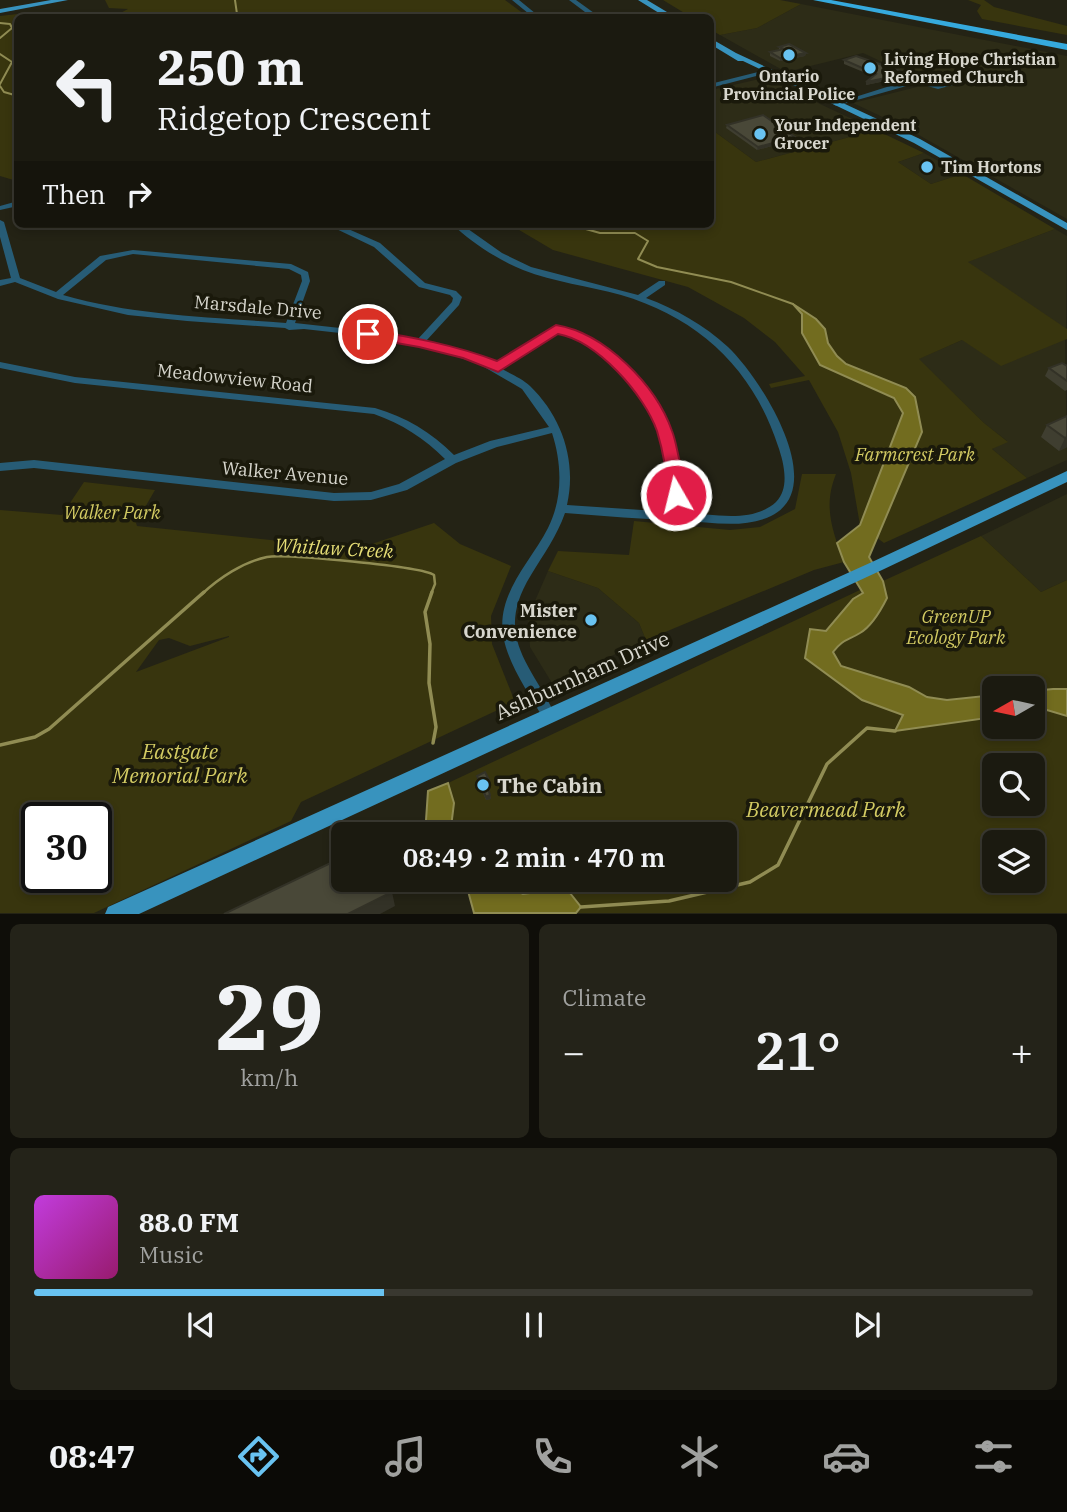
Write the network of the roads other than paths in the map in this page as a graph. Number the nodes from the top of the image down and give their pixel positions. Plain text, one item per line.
1 (64, 0) edge
2 (514, 0) edge
3 (572, 0) edge
4 (642, 0) edge
5 (651, 0) edge
6 (817, 0) edge
7 (855, 0) edge
8 (0, 11) edge
9 (533, 14) edge
10 (592, 14) edge
11 (667, 14) edge
12 (669, 14) edge
13 (1067, 39) edge
14 (714, 42) edge
15 (1067, 47) edge
16 (768, 71) junction
17 (919, 82) dead end
18 (714, 85) edge
19 (836, 104) junction
20 (0, 222) edge
21 (339, 228) edge
22 (462, 228) edge
23 (1067, 228) edge
24 (16, 279) junction
25 (0, 283) edge
26 (662, 283) dead end
27 (58, 295) junction
28 (640, 298) junction
29 (289, 327) junction
30 (420, 342) junction
31 (0, 365) edge
32 (498, 367) junction
33 (555, 429) junction
34 (452, 460) junction
35 (0, 467) edge
36 (1067, 476) edge
37 (561, 509) junction
38 (678, 516) junction
39 (548, 714) junction
40 (115, 914) edge

1 - 8 main road
2 - 9 street
3 - 10 street
4 - 11 main road
5 - 12 main road
6 - 15 highway
7 - 13 highway
14 - 16 main road
16 - 18 street
16 - 19 main road
17 - 19 street
19 - 23 main road
20 - 24 street
21 - 30 street
22 - 28 street
24 - 25 street
24 - 27 street, Marsdale Drive
26 - 28 street
27 - 29 street, Marsdale Drive
27 - 29 street
28 - 38 street
29 - 30 street, Marsdale Drive
30 - 32 street, Marsdale Drive
31 - 34 street, Meadowview Road
32 - 33 street, Marsdale Drive
32 - 38 street
33 - 34 street, Walker Avenue
33 - 37 street, Marsdale Drive
34 - 35 street, Walker Avenue
36 - 39 main road, Ashburnham Drive
37 - 38 street
37 - 39 street, Marsdale Drive
39 - 40 main road, Ashburnham Drive

